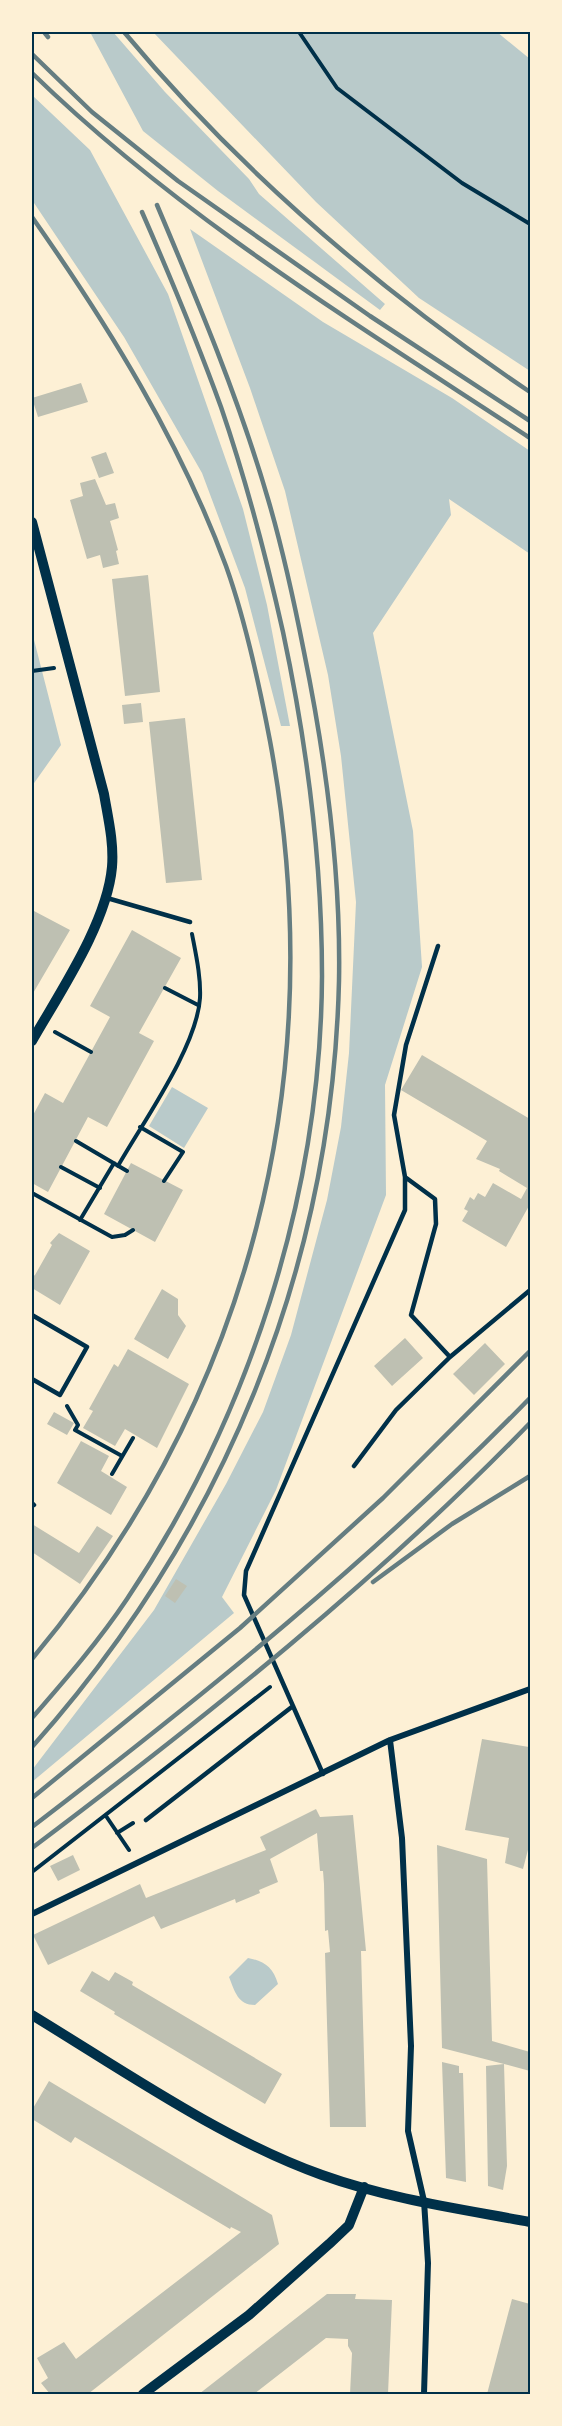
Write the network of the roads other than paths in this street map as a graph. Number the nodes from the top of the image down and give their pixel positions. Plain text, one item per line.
1 (32, 522) edge
2 (106, 898) junction
3 (190, 921) road end
4 (438, 946) dead end
5 (37, 1027) edge
6 (32, 1041) edge
7 (405, 1177) junction
8 (529, 1292) dead end
9 (32, 1315) edge
10 (450, 1357) junction
11 (32, 1379) edge
12 (354, 1466) dead end
13 (531, 1689) edge
14 (293, 1706) junction
15 (390, 1740) junction
16 (323, 1774) junction
17 (146, 1820) dead end
18 (32, 1914) edge
19 (32, 2014) edge
20 (364, 2187) junction
21 (424, 2201) junction
22 (531, 2222) edge
23 (143, 2394) edge
24 (423, 2394) edge

1 - 2 street
2 - 3 lane
2 - 5 street
4 - 7 lane
5 - 6 street
7 - 10 lane
7 - 14 lane
8 - 10 lane
9 - 11 lane
10 - 12 lane
13 - 15 street
14 - 16 lane
14 - 17 lane
15 - 16 street
15 - 21 street
16 - 18 street
19 - 20 street
20 - 21 street
20 - 23 street
21 - 22 street
21 - 24 street

